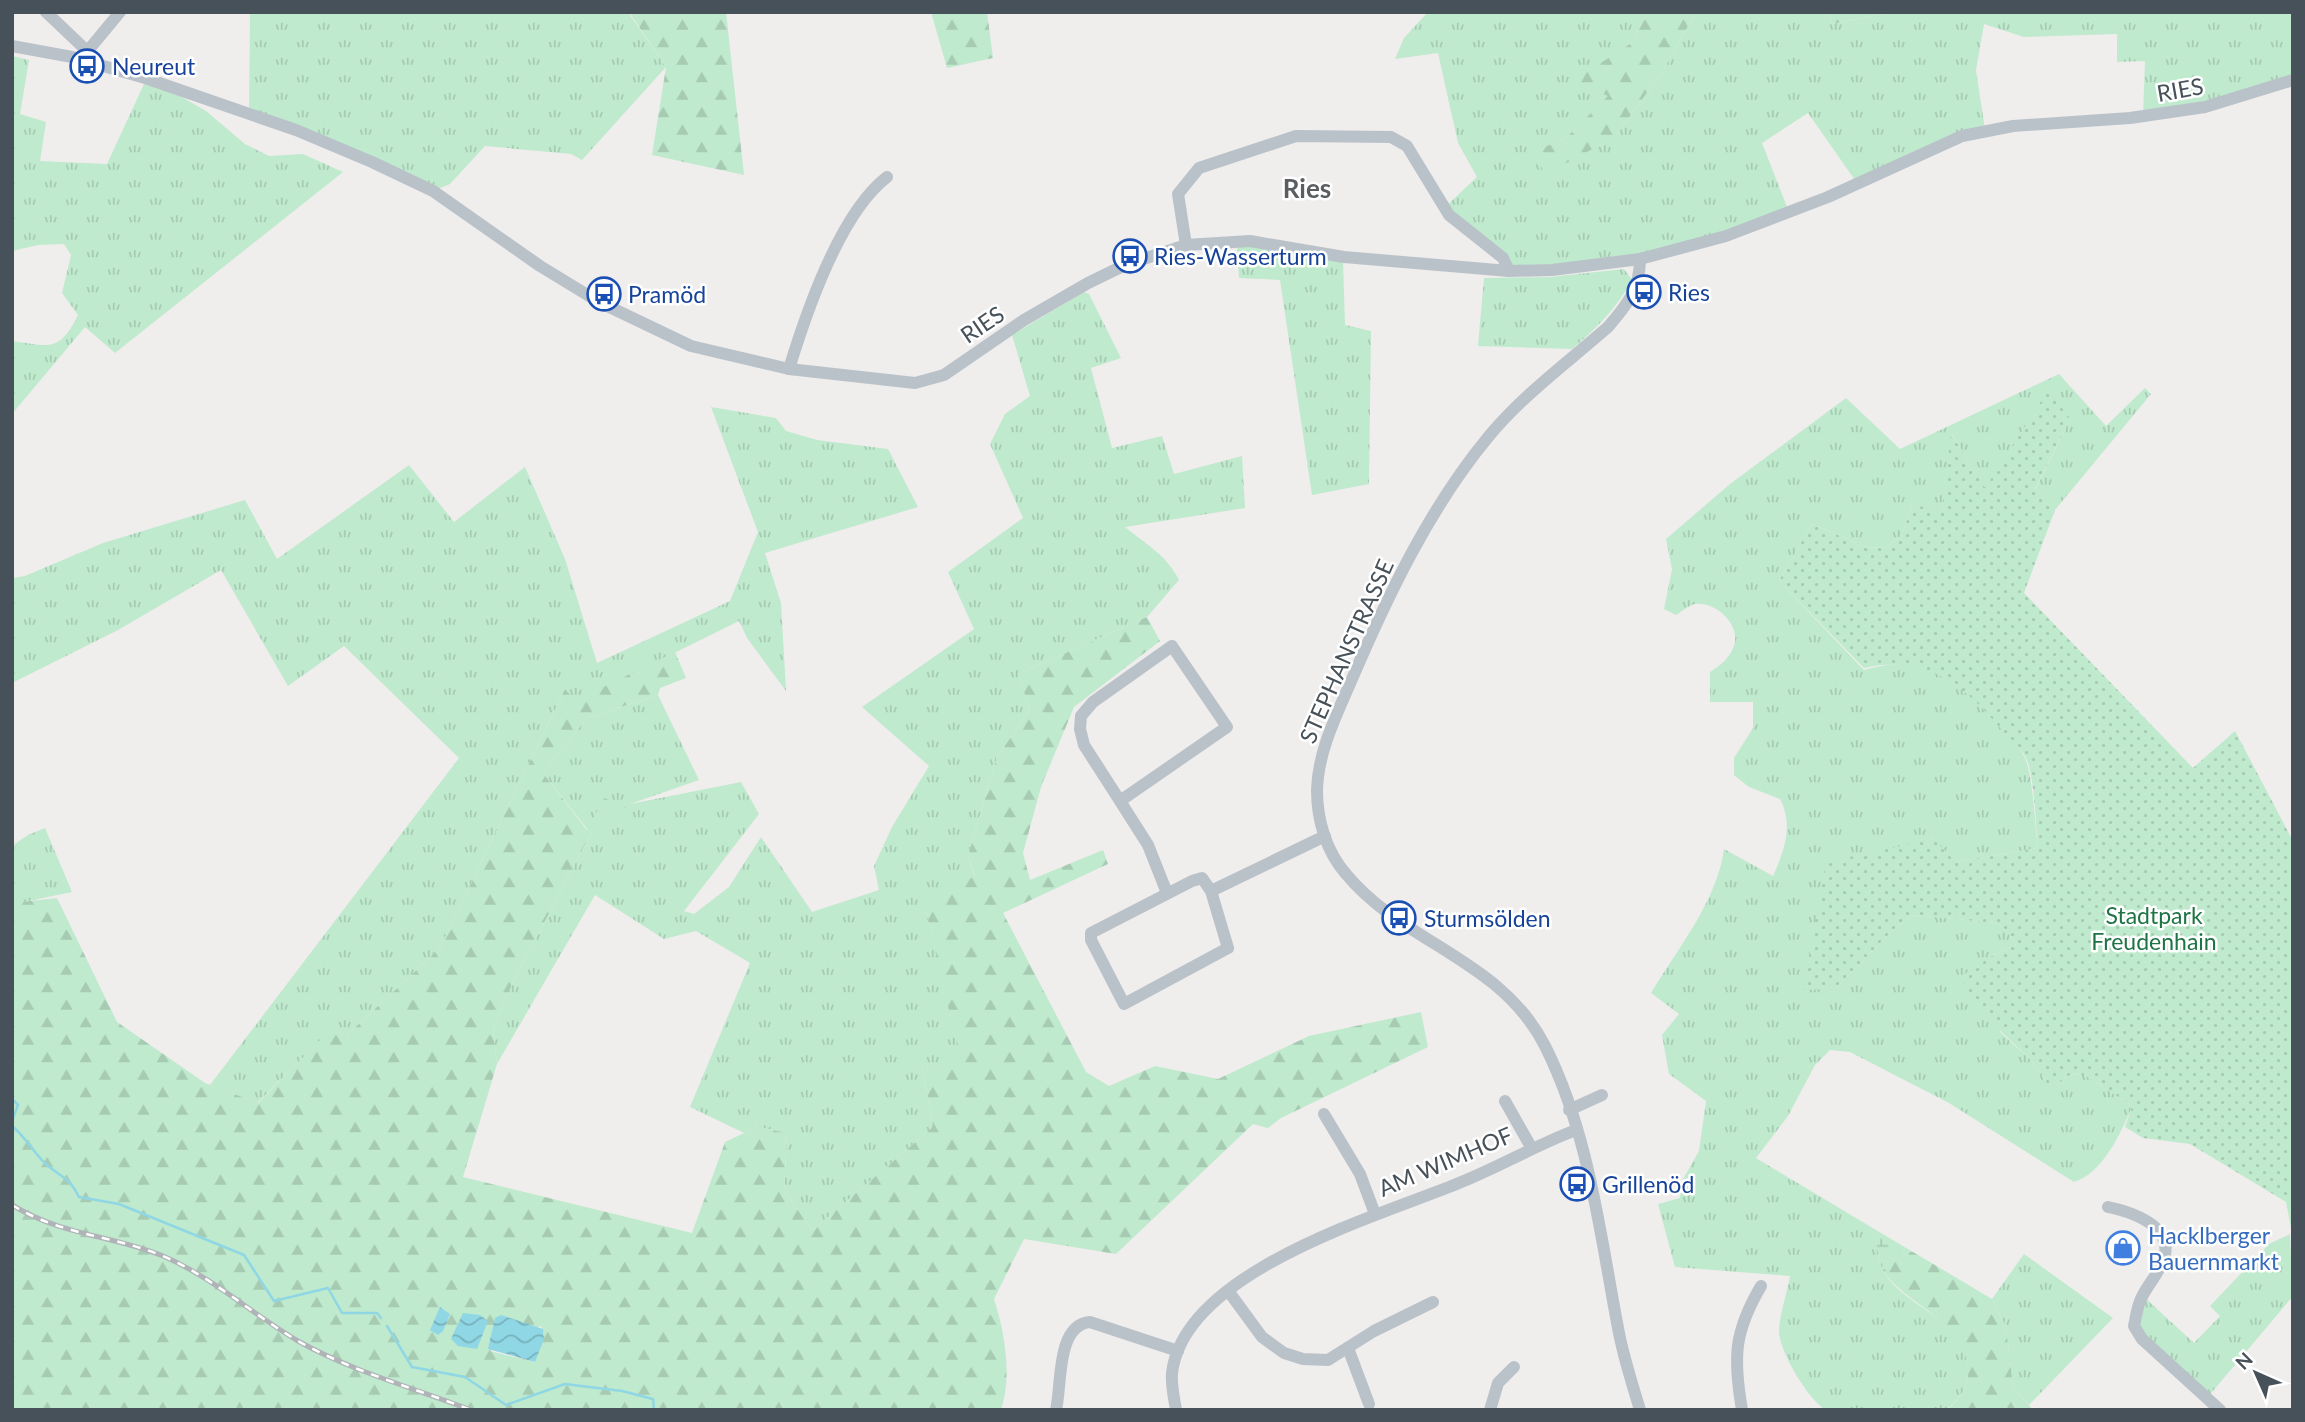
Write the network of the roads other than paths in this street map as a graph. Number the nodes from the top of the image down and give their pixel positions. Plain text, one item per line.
1 (46, 12) edge
2 (120, 12) edge
3 (12, 46) edge
4 (84, 55) junction
5 (2293, 80) edge
6 (887, 177) dead end
7 (1186, 245) junction
8 (1640, 259) junction
9 (1509, 271) junction
10 (789, 369) junction
11 (1120, 801) junction
12 (1325, 836) junction
13 (1211, 891) junction
14 (1167, 893) junction
15 (1602, 1095) dead end
16 (1505, 1101) dead end
17 (1569, 1110) junction
18 (1324, 1114) dead end
19 (1576, 1130) junction
20 (1531, 1147) junction
21 (2108, 1206) dead end
22 (1375, 1214) junction
23 (1761, 1286) dead end
24 (1229, 1292) junction
25 (1433, 1302) dead end
26 (1348, 1348) junction
27 (1178, 1351) junction
28 (1514, 1367) dead end
29 (1369, 1404) dead end
30 (1056, 1410) edge
31 (1177, 1410) edge
32 (1490, 1410) edge
33 (1640, 1410) edge
34 (1742, 1410) edge
35 (2220, 1410) edge

1 - 4 street
2 - 4 street
3 - 4 street
4 - 10 street, RIES
5 - 8 street, RIES
6 - 10 street
7 - 9 street, RIES
7 - 9 street
7 - 10 street, RIES
8 - 9 street, RIES
8 - 12 street, STEPHANSTRASSE
11 - 11 street
11 - 14 street
12 - 13 street
12 - 17 street, STEPHANSTRASSE
13 - 14 street
13 - 14 street
15 - 17 street
16 - 20 street, AM WIMHOF
17 - 19 street, STEPHANSTRASSE
18 - 22 street, AM WIMHOF
19 - 20 street, AM WIMHOF
19 - 33 street, STEPHANSTRASSE
20 - 22 street, AM WIMHOF
21 - 35 street
22 - 24 street, AM WIMHOF
23 - 34 street
24 - 26 street
24 - 27 street, AM WIMHOF
25 - 26 street
26 - 29 street
27 - 30 street
27 - 31 street, AM WIMHOF
28 - 32 street

